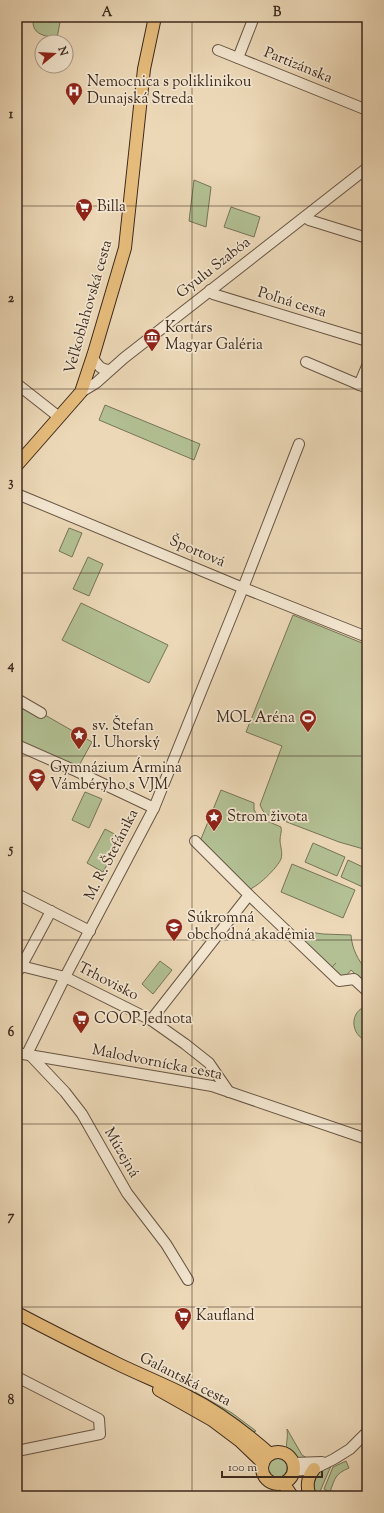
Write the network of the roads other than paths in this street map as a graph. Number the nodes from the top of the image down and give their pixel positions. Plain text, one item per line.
1 (155, 17) edge
2 (254, 17) edge
3 (218, 50) dead end
4 (238, 58) junction
5 (367, 110) edge
6 (367, 168) edge
7 (306, 216) junction
8 (367, 238) edge
9 (210, 290) junction
10 (367, 341) edge
11 (92, 357) junction
12 (306, 362) dead end
13 (367, 366) edge
14 (110, 370) junction
15 (17, 384) edge
16 (363, 386) edge
17 (81, 392) junction
18 (59, 417) junction
19 (299, 444) dead end
20 (17, 465) edge
21 (17, 494) edge
22 (243, 588) junction
23 (367, 637) edge
24 (17, 699) edge
25 (41, 713) dead end
26 (17, 745) edge
27 (154, 808) junction
28 (195, 841) dead end
29 (17, 894) edge
30 (248, 895) junction
31 (51, 912) junction
32 (90, 931) junction
33 (18, 968) edge
34 (65, 977) junction
35 (367, 991) edge
36 (151, 1020) junction
37 (25, 1054) edge
38 (213, 1069) junction
39 (199, 1084) junction
40 (229, 1092) junction
41 (367, 1139) edge
42 (188, 1280) dead end
43 (17, 1313) edge
44 (17, 1377) edge
45 (367, 1432) edge
46 (17, 1451) edge
47 (267, 1458) junction
48 (328, 1462) junction
49 (314, 1469) junction
50 (290, 1473) junction
51 (292, 1496) edge
52 (304, 1496) edge
53 (310, 1496) edge

1 - 11 main road, Veľkoblahovská cesta
2 - 4 street
3 - 4 street, Partizánska
4 - 5 street, Partizánska
6 - 7 street, Gyulu Szabóa
7 - 8 street
7 - 9 street, Gyulu Szabóa
9 - 10 street, Poľná cesta
9 - 14 street, Gyulu Szabóa
11 - 14 street
11 - 17 main road, Veľkoblahovská cesta
12 - 16 street
13 - 16 street
14 - 17 street, Gyulu Szabóa
15 - 18 street
17 - 18 main road
18 - 20 main road
19 - 22 street, M. R. Štefánika
21 - 22 street, Športová
22 - 23 street, Športová
22 - 27 street, M. R. Štefánika
24 - 25 street
26 - 27 street
27 - 32 street, M. R. Štefánika
28 - 30 street
29 - 31 street
30 - 35 street
30 - 36 street
31 - 32 street
31 - 33 street
32 - 34 street, M. R. Štefánika
33 - 34 street
34 - 36 street, Trhovisko
34 - 37 street, Trhovisko
36 - 38 street, Trhovisko
37 - 39 street, Malodvornícka cesta
37 - 42 street, Múzejná
38 - 39 street
38 - 40 street, Trhovisko
39 - 40 street, Malodvornícka cesta
40 - 41 street, Malodvornícka cesta
43 - 47 main road, Galantská cesta
44 - 46 street
45 - 48 street
47 - 50 main road
47 - 50 main road, Galantská cesta
48 - 49 street
48 - 50 street
49 - 50 street
49 - 53 main road
50 - 51 main road
50 - 52 main road

